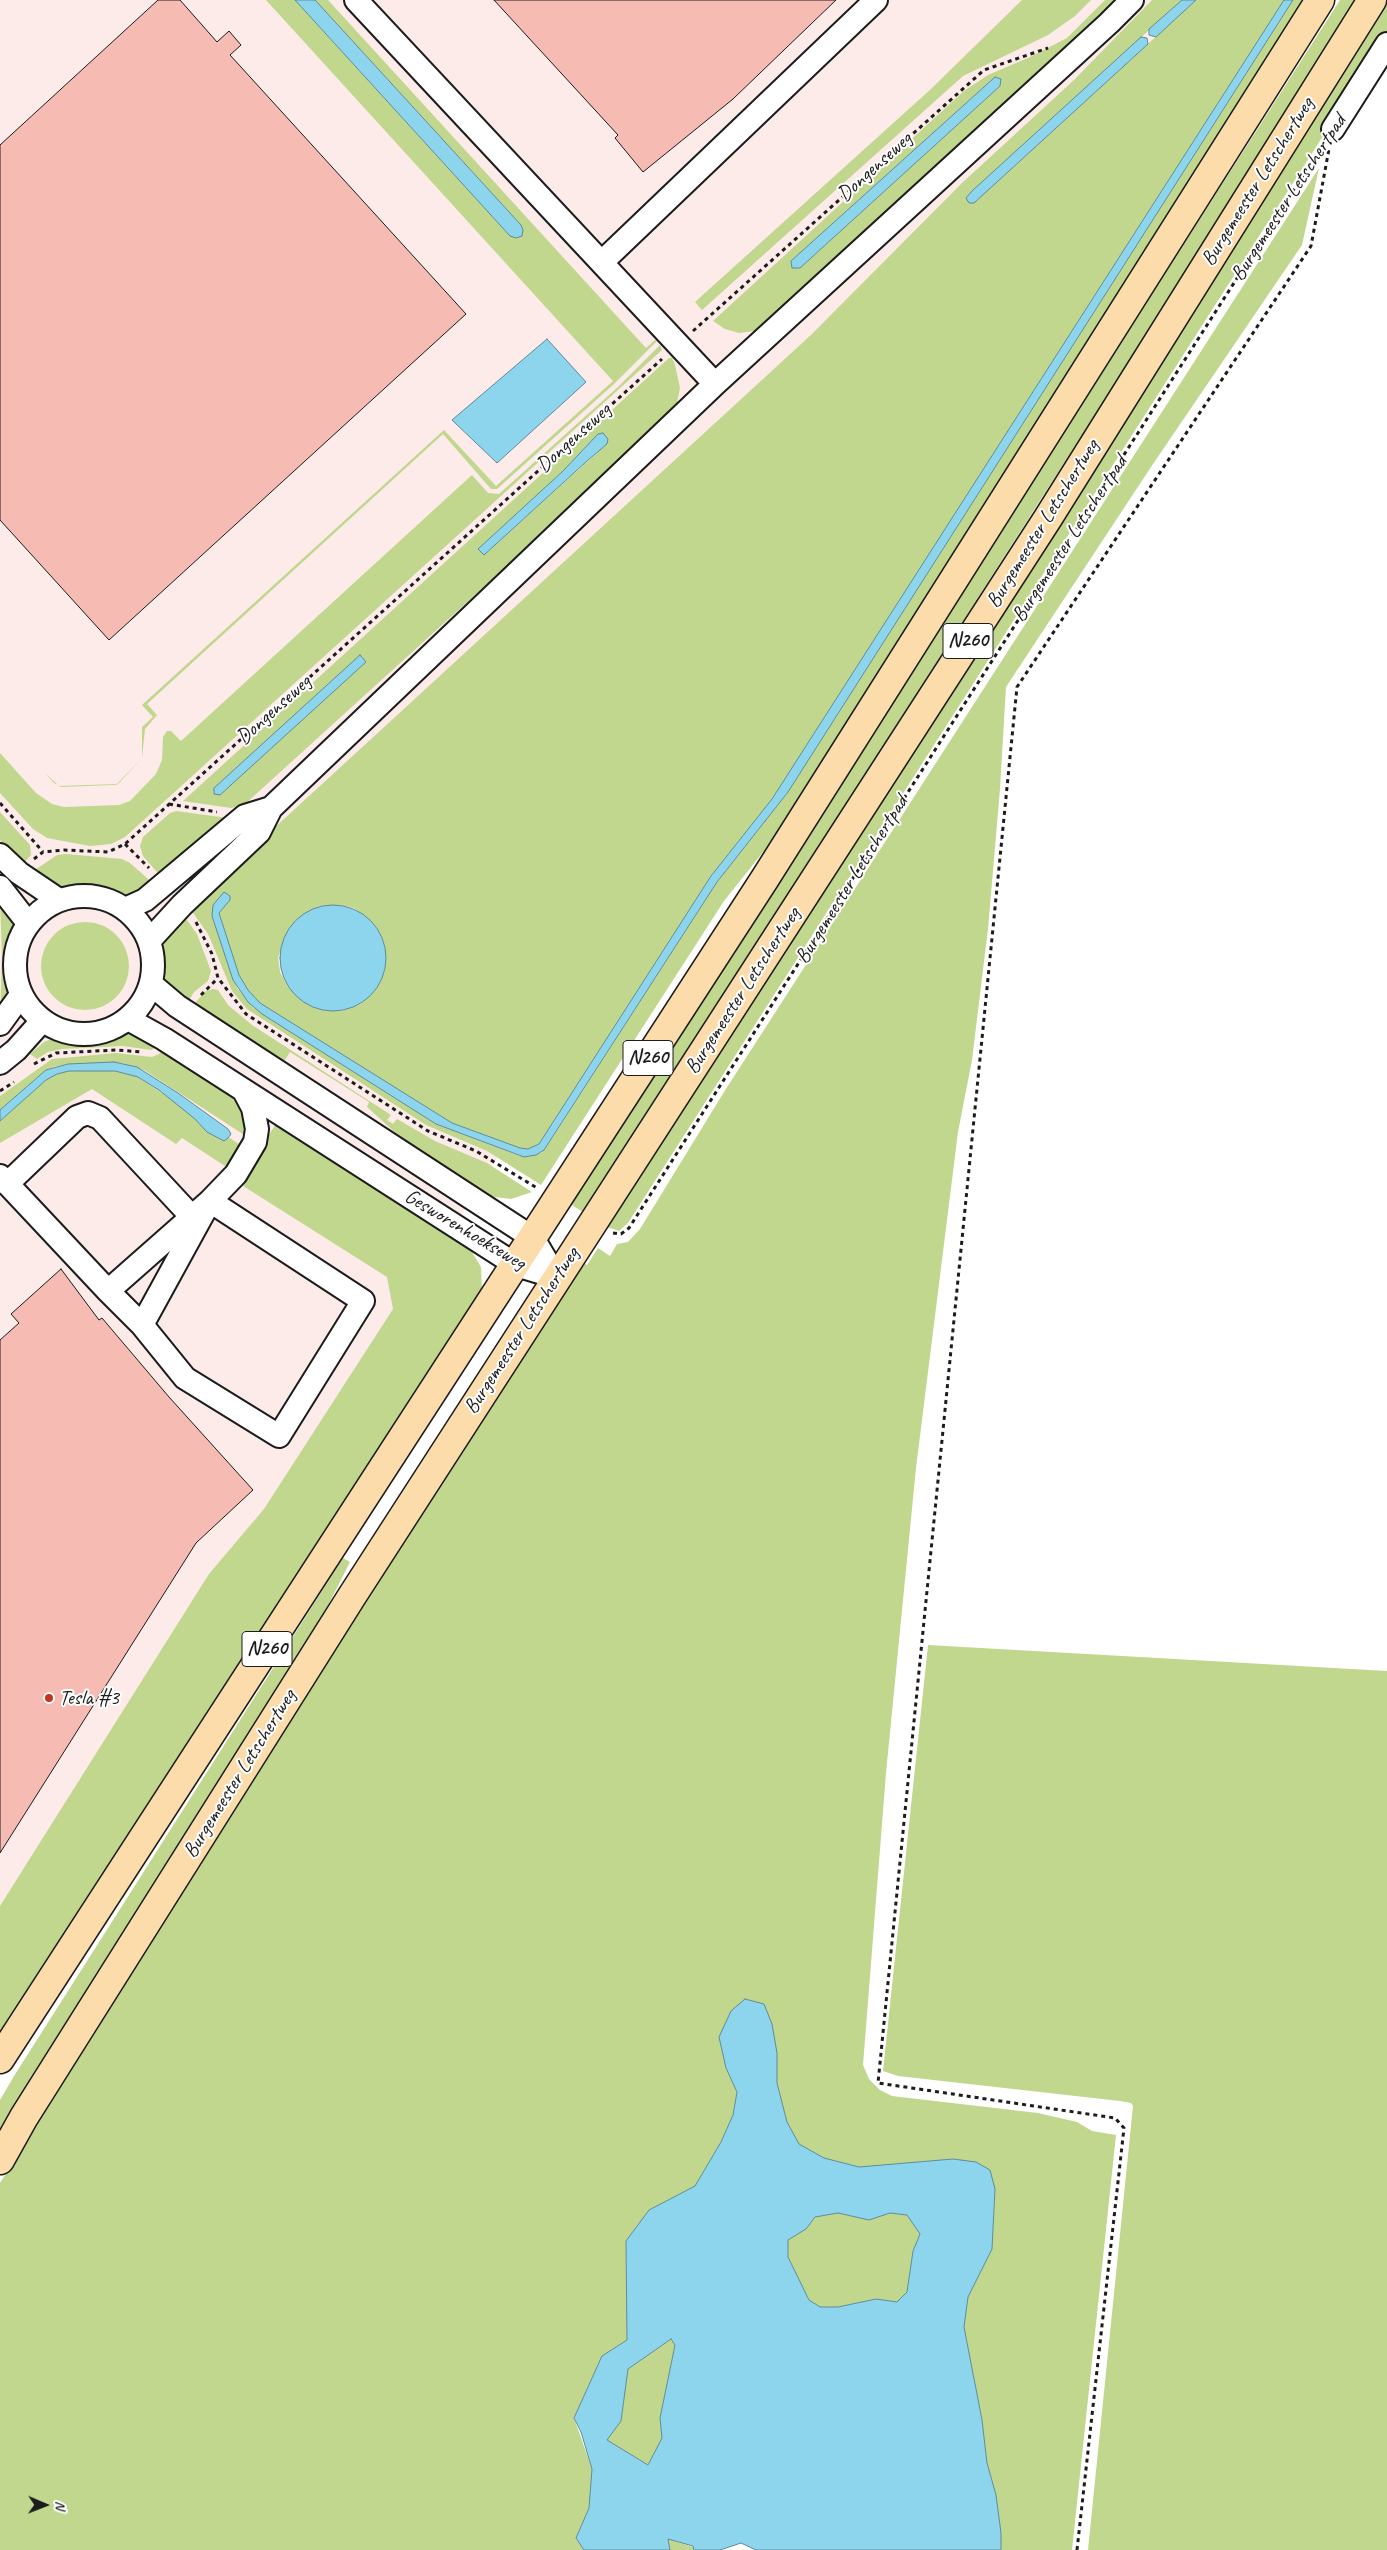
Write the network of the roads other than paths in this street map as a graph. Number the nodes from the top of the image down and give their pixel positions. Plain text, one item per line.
1 (356, 0) edge
2 (876, 0) edge
3 (1132, 0) edge
4 (1320, 0) edge
5 (1372, 0) edge
6 (1387, 44) edge
7 (1333, 129) road end
8 (602, 262) junction
9 (715, 384) junction
10 (271, 808) junction
11 (0, 855) edge
12 (0, 887) edge
13 (59, 900) junction
14 (125, 909) junction
15 (28, 923) junction
16 (149, 941) junction
17 (151, 984) junction
18 (21, 995) junction
19 (128, 1019) junction
20 (42, 1021) junction
21 (0, 1024) edge
22 (8, 1056) edge
23 (244, 1091) junction
24 (4, 1180) edge
25 (210, 1201) junction
26 (192, 1217) junction
27 (533, 1238) junction
28 (516, 1265) junction
29 (556, 1277) junction
30 (108, 1291) junction
31 (142, 1325) junction
32 (0, 2059) edge
33 (0, 2160) edge

1 - 8 street
2 - 8 street
3 - 9 street
4 - 27 main road, Burgemeester Letschertweg / N260
5 - 29 main road, Burgemeester Letschertweg / N260
6 - 7 street, Burgemeester Letschertpad
8 - 9 street
9 - 10 street
10 - 14 street
10 - 16 street
11 - 13 street
12 - 15 street
13 - 14 street
13 - 15 street
14 - 16 street
15 - 18 street
16 - 17 street
17 - 19 street
17 - 27 street, Gesworenhoekseweg
18 - 20 street
18 - 21 street
19 - 20 street
19 - 23 street, Gesworenhoekseweg
20 - 22 street
23 - 25 street
23 - 28 street, Gesworenhoekseweg
24 - 26 street
24 - 30 street
25 - 26 street
25 - 31 street
25 - 31 street
26 - 30 street
27 - 28 main road, Burgemeester Letschertweg / N260
27 - 29 street, Gesworenhoekseweg
28 - 29 street, Gesworenhoekseweg
28 - 32 main road, Burgemeester Letschertweg / N260
29 - 33 main road, Burgemeester Letschertweg / N260
30 - 31 street

